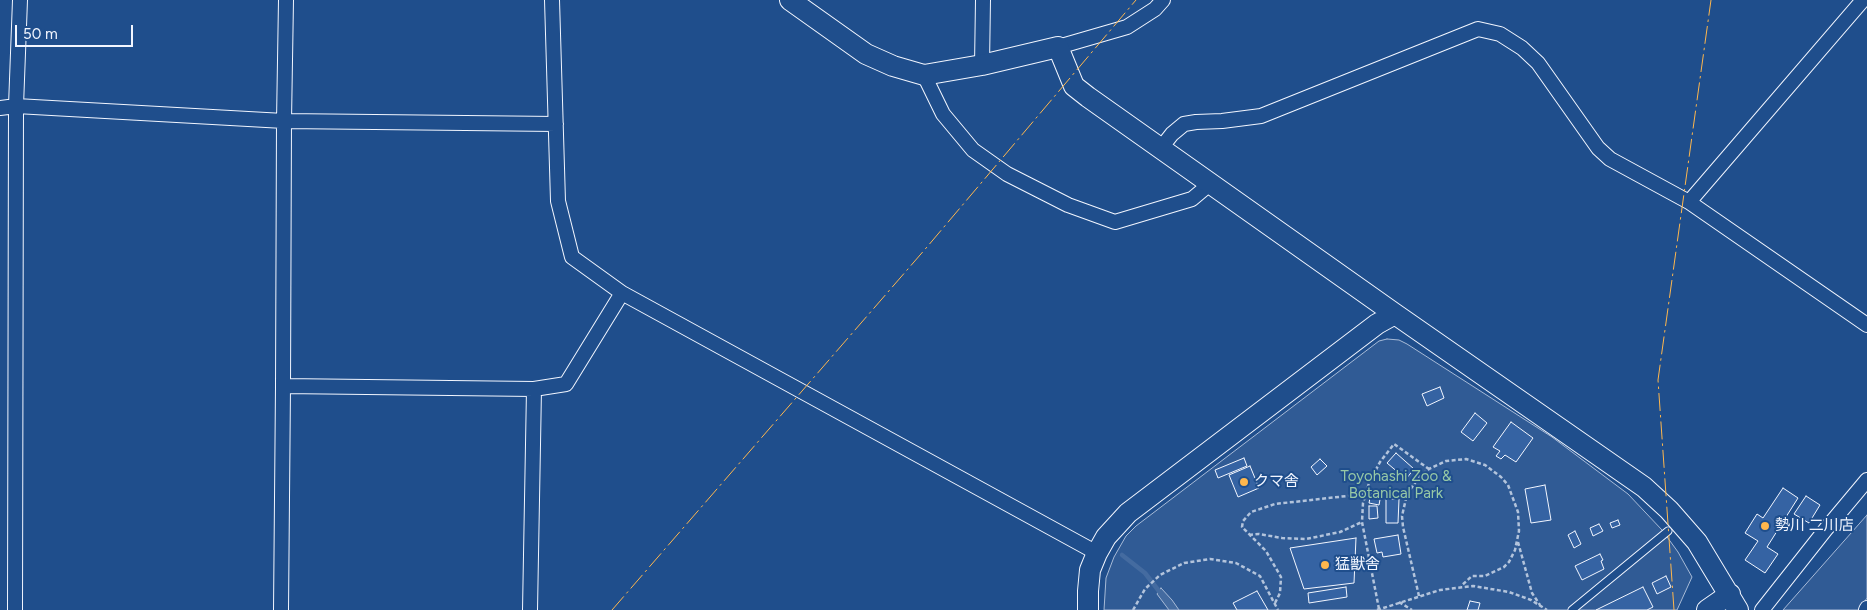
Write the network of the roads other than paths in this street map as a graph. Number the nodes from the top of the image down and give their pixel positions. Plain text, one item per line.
1 (20, 0) edge
2 (286, 0) edge
3 (552, 0) edge
4 (790, 0) edge
5 (983, 0) edge
6 (1163, 0) edge
7 (1863, 0) edge
8 (1058, 47) junction
9 (982, 65) junction
10 (924, 75) junction
11 (16, 106) junction
12 (0, 108) edge
13 (284, 121) junction
14 (556, 124) junction
15 (1161, 148) junction
16 (1211, 183) junction
17 (1689, 202) junction
18 (622, 293) junction
19 (1395, 314) junction
20 (1867, 325) edge
21 (284, 386) junction
22 (534, 389) junction
23 (1867, 480) edge
24 (1668, 531) dead end
25 (1097, 553) junction
26 (1734, 602) edge
27 (15, 610) edge
28 (280, 610) edge
29 (530, 610) edge
30 (1088, 610) edge
31 (1572, 610) edge
32 (1707, 610) edge
33 (1762, 610) edge

1 - 11 street
2 - 13 street
3 - 14 street
4 - 10 street
5 - 9 street
6 - 8 street
7 - 17 street
8 - 9 street
8 - 15 street
9 - 10 street
10 - 16 street
11 - 12 street
11 - 13 street
11 - 27 street
13 - 14 street
13 - 21 street
14 - 18 street
15 - 16 street
15 - 17 street
16 - 19 street
17 - 20 street
18 - 22 street
18 - 25 street
19 - 25 street
19 - 26 street
21 - 22 street
21 - 28 street
22 - 29 street
23 - 33 street
24 - 31 lane
25 - 30 street
26 - 32 street

